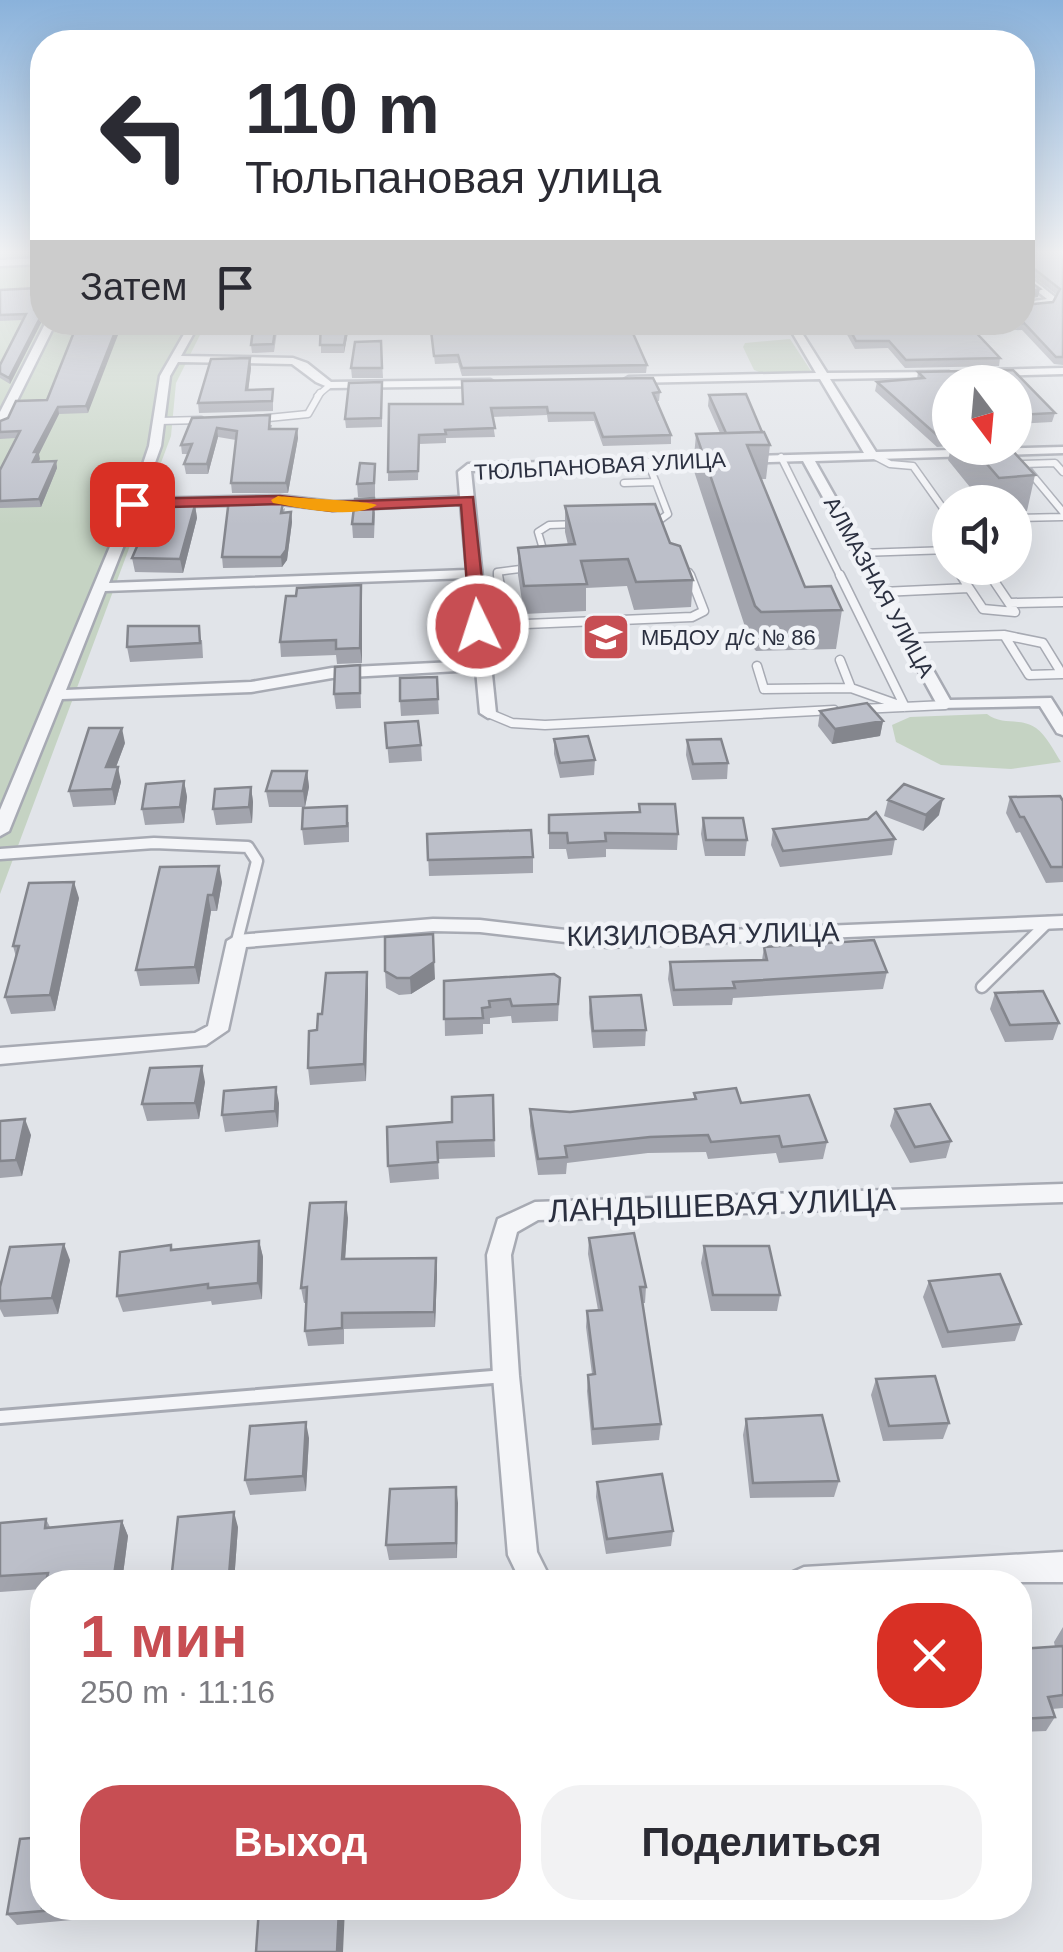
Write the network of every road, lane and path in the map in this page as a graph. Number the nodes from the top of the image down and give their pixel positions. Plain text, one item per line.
1 (40, 343) edge
2 (182, 343) edge
3 (803, 343) edge
4 (172, 359) junction
5 (1063, 371) edge
6 (1032, 372) edge
7 (932, 374) edge
8 (823, 376) junction
9 (620, 380) edge
10 (508, 383) edge
11 (330, 385) junction
12 (248, 419) edge
13 (212, 420) edge
14 (159, 421) junction
15 (0, 423) edge
16 (1063, 450) edge
17 (870, 454) junction
18 (806, 456) junction
19 (780, 457) junction
20 (648, 462) junction
21 (1063, 472) edge
22 (656, 482) junction
23 (624, 484) dead end
24 (932, 493) edge
25 (468, 500) junction
26 (132, 504) junction
27 (1063, 514) edge
28 (1032, 517) edge
29 (584, 524) edge
30 (664, 536) edge
31 (932, 550) edge
32 (860, 552) junction
33 (681, 566) edge
34 (474, 574) junction
35 (967, 585) edge
36 (997, 585) edge
37 (102, 587) junction
38 (969, 588) junction
39 (882, 592) junction
40 (1063, 602) edge
41 (1010, 603) junction
42 (506, 625) junction
43 (478, 626) junction
44 (1004, 635) junction
45 (908, 638) junction
46 (840, 660) dead end
47 (482, 665) junction
48 (757, 666) dead end
49 (851, 688) junction
50 (54, 695) junction
51 (1063, 700) edge
52 (1045, 701) junction
53 (945, 704) junction
54 (905, 707) junction
55 (488, 713) joint
56 (1063, 730) edge
57 (0, 832) edge
58 (0, 854) edge
59 (1056, 922) edge
60 (237, 942) junction
61 (982, 987) dead end
62 (0, 1056) edge
63 (1063, 1193) edge
64 (506, 1376) junction
65 (0, 1416) edge
66 (1063, 1567) edge
67 (531, 1570) edge
68 (1011, 1570) edge

1 - 15 street
2 - 4 street
3 - 8 street
4 - 11 street
4 - 14 street
5 - 6 street
7 - 8 street
8 - 9 street
8 - 17 street
10 - 11 street
11 - 12 lane
13 - 14 lane
14 - 26 street
16 - 17 street, ТЮЛЬПАНОВАЯ УЛИЦА
17 - 18 street, ТЮЛЬПАНОВАЯ УЛИЦА
17 - 24 lane
18 - 19 street, ТЮЛЬПАНОВАЯ УЛИЦА
18 - 32 street, АЛМАЗНАЯ УЛИЦА
19 - 20 street, ТЮЛЬПАНОВАЯ УЛИЦА
19 - 54 lane
20 - 22 lane
20 - 25 street, ТЮЛЬПАНОВАЯ УЛИЦА
21 - 27 lane
22 - 23 lane
22 - 30 lane
25 - 26 street, ТЮЛЬПАНОВАЯ УЛИЦА
25 - 34 street, ТЮЛЬПАНОВАЯ УЛИЦА
26 - 37 street
27 - 28 lane
29 - 42 lane
31 - 32 lane
32 - 39 street, АЛМАЗНАЯ УЛИЦА
33 - 42 lane
34 - 37 street
34 - 43 street, ТЮЛЬПАНОВАЯ УЛИЦА
35 - 38 lane
36 - 41 lane
37 - 50 street
38 - 39 lane
38 - 41 lane
39 - 45 street, АЛМАЗНАЯ УЛИЦА
40 - 41 lane
42 - 43 lane
43 - 47 street, ТЮЛЬПАНОВАЯ УЛИЦА
44 - 44 lane
44 - 45 lane
45 - 53 street, АЛМАЗНАЯ УЛИЦА
46 - 49 lane
47 - 50 street
47 - 55 street, ТЮЛЬПАНОВАЯ УЛИЦА
48 - 49 lane
49 - 54 lane
50 - 57 street
51 - 52 street, АЛМАЗНАЯ УЛИЦА
52 - 53 street, АЛМАЗНАЯ УЛИЦА
52 - 56 street
53 - 54 lane
54 - 55 lane
58 - 60 lane
59 - 60 street, КИЗИЛОВАЯ УЛИЦА
59 - 61 lane
60 - 62 street
63 - 64 street, ЛАНДЫШЕВАЯ УЛИЦА
64 - 65 lane
64 - 67 street, ЛАНДЫШЕВАЯ УЛИЦА
66 - 68 street

